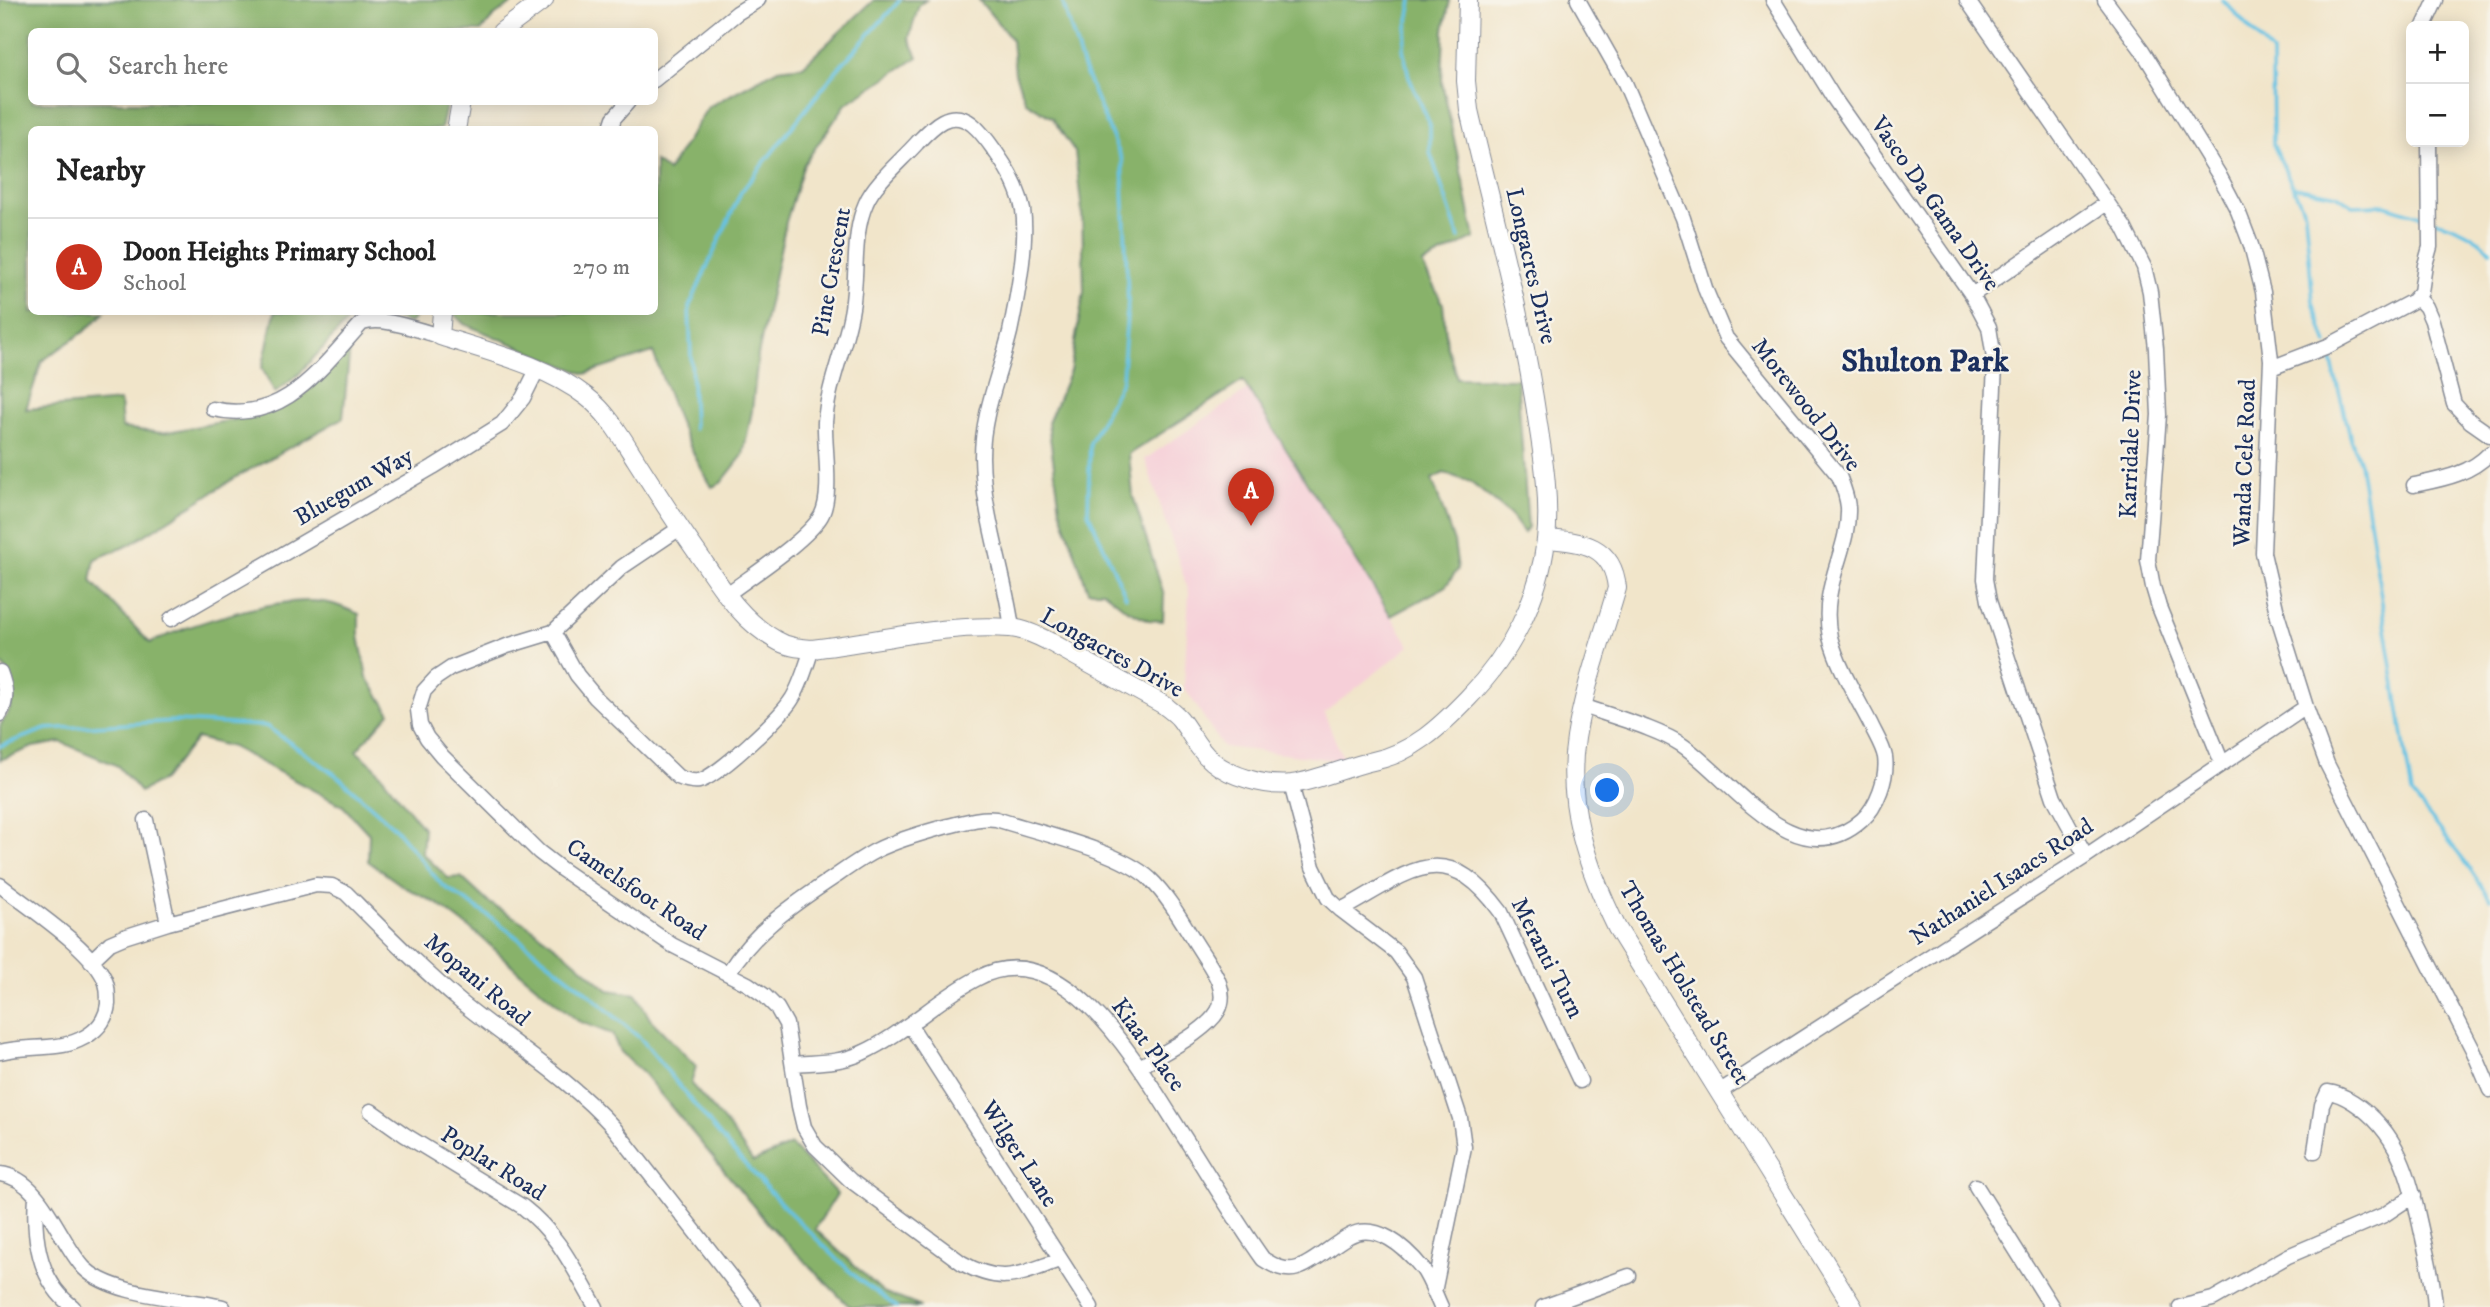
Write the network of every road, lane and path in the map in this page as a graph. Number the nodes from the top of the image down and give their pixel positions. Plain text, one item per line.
1 (544, 0) edge
2 (758, 0) edge
3 (1468, 0) edge
4 (1578, 0) edge
5 (1773, 0) edge
6 (1967, 0) edge
7 (2105, 0) edge
8 (2436, 0) edge
9 (2426, 21) edge
10 (506, 28) edge
11 (658, 77) edge
12 (460, 105) edge
13 (625, 105) edge
14 (457, 126) edge
15 (611, 126) edge
16 (2429, 147) edge
17 (2107, 203) junction
18 (1972, 295) junction
19 (2417, 297) junction
20 (442, 315) edge
21 (440, 336) junction
22 (2271, 368) junction
23 (537, 370) junction
24 (213, 409) dead end
25 (2490, 435) edge
26 (2490, 453) edge
27 (2414, 485) dead end
28 (680, 528) junction
29 (1546, 539) junction
30 (726, 595) junction
31 (171, 619) dead end
32 (1012, 628) junction
33 (553, 632) junction
34 (812, 649) junction
35 (0, 672) edge
36 (1583, 706) junction
37 (2306, 707) junction
38 (0, 715) edge
39 (2222, 763) junction
40 (1291, 784) junction
41 (146, 820) dead end
42 (2086, 856) junction
43 (0, 886) edge
44 (1341, 910) junction
45 (168, 923) junction
46 (91, 961) junction
47 (728, 973) junction
48 (910, 1025) junction
49 (0, 1052) edge
50 (794, 1064) junction
51 (1140, 1067) junction
52 (1580, 1081) dead end
53 (2490, 1090) edge
54 (1719, 1092) junction
55 (371, 1111) dead end
56 (2315, 1151) dead end
57 (0, 1174) edge
58 (1976, 1186) dead end
59 (2414, 1195) junction
60 (36, 1196) junction
61 (1060, 1260) junction
62 (1629, 1276) dead end
63 (1434, 1292) junction
64 (2215, 1303) edge
65 (73, 1307) edge
66 (223, 1307) edge
67 (596, 1307) edge
68 (754, 1307) edge
69 (1091, 1307) edge
70 (1441, 1307) edge
71 (1544, 1307) edge
72 (1853, 1307) edge
73 (2052, 1307) edge
74 (2180, 1307) edge
75 (2435, 1307) edge

1 - 10 street
2 - 11 street
3 - 29 street, Longacres Drive
4 - 36 street, Morewood Drive
5 - 18 street, Vasco Da Gama Drive
6 - 17 street, Karridale Drive
7 - 22 street, Wanda Cele Road
8 - 9 street
12 - 14 street
13 - 15 street
16 - 19 street
17 - 18 street
17 - 39 street, Karridale Drive
18 - 42 street, Vasco Da Gama Drive
19 - 22 street
19 - 25 street
20 - 21 street
21 - 23 street, Longacres Drive
21 - 24 street, Longacres Drive
22 - 37 street, Wanda Cele Road
23 - 28 street, Longacres Drive
23 - 31 street, Bluegum Way
26 - 27 street
28 - 30 street, Longacres Drive
28 - 33 street, Camelsfoot Road
29 - 36 street, Thomas Holstead Street
29 - 40 street, Longacres Drive
30 - 32 street, Pine Crescent
30 - 34 street, Longacres Drive
32 - 34 street, Longacres Drive
32 - 40 street, Longacres Drive
33 - 34 street
33 - 47 street, Camelsfoot Road
35 - 38 street
36 - 54 street, Thomas Holstead Street
37 - 39 street, Nathaniel Isaacs Road
37 - 53 street, Wanda Cele Road
39 - 42 street, Nathaniel Isaacs Road
40 - 44 street
41 - 45 street
42 - 54 street, Nathaniel Isaacs Road
43 - 46 street
44 - 52 street, Meranti Turn
44 - 63 street
45 - 46 street, Mopani Road
45 - 68 street, Mopani Road
46 - 49 street
47 - 50 street, Camelsfoot Road
47 - 51 street
48 - 50 street, Kiaat Place
48 - 51 street, Kiaat Place
48 - 61 street, Wilger Lane
50 - 61 street, Camelsfoot Road
51 - 63 street, Kiaat Place
54 - 72 street, Thomas Holstead Street
55 - 67 street, Poplar Road
56 - 59 street
57 - 60 street
58 - 73 street
59 - 64 street
59 - 75 street
60 - 65 street
60 - 66 street
61 - 69 street, Wilger Lane
62 - 71 street
63 - 70 street
64 - 74 street

